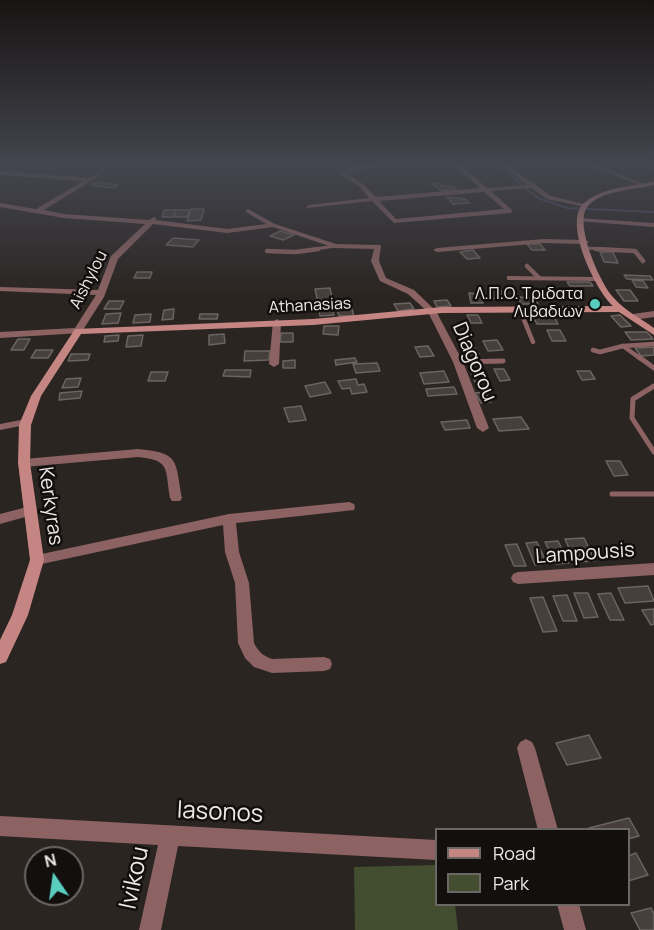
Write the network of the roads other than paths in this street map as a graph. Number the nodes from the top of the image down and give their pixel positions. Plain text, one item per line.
1 (28, 209) edge
2 (41, 209) edge
3 (383, 209) edge
4 (508, 209) edge
5 (583, 209) edge
6 (38, 211) junction
7 (248, 211) dead end
8 (153, 220) junction
9 (579, 220) junction
10 (273, 225) junction
11 (654, 225) edge
12 (586, 245) junction
13 (335, 246) junction
14 (437, 250) dead end
15 (267, 251) dead end
16 (643, 261) dead end
17 (527, 266) dead end
18 (510, 278) dead end
19 (540, 278) junction
20 (598, 279) junction
21 (0, 290) edge
22 (101, 293) junction
23 (621, 309) junction
24 (520, 310) junction
25 (432, 311) junction
26 (654, 314) edge
27 (633, 317) junction
28 (277, 322) junction
29 (78, 331) junction
30 (654, 332) edge
31 (0, 335) edge
32 (533, 342) dead end
33 (654, 344) edge
34 (623, 346) junction
35 (593, 350) dead end
36 (503, 361) dead end
37 (458, 362) junction
38 (274, 364) dead end
39 (654, 368) edge
40 (654, 386) edge
41 (26, 422) junction
42 (0, 427) edge
43 (483, 428) dead end
44 (654, 452) edge
45 (24, 463) junction
46 (612, 494) dead end
47 (654, 494) edge
48 (176, 498) dead end
49 (349, 507) dead end
50 (31, 511) junction
51 (0, 519) edge
52 (230, 519) junction
53 (38, 560) junction
54 (654, 569) edge
55 (518, 578) dead end
56 (0, 657) edge
57 (324, 664) dead end
58 (526, 748) dead end
59 (0, 826) edge
60 (547, 828) edge
61 (170, 836) junction
62 (435, 850) edge
63 (569, 906) edge
64 (150, 930) edge
65 (575, 930) edge

1 - 6 street
2 - 6 street
3 - 4 street
5 - 9 street
6 - 8 street
7 - 10 street
8 - 10 street
8 - 22 street, Aishylou
9 - 11 street
9 - 12 street
10 - 13 street
12 - 14 street
12 - 16 lane
12 - 20 street
13 - 15 lane
13 - 25 street
17 - 19 lane
18 - 19 street
19 - 20 street
20 - 23 street
21 - 22 street
22 - 29 street, Aishylou
23 - 24 street, Athanasias
23 - 27 street
24 - 25 street, Athanasias
24 - 32 lane
25 - 28 street, Athanasias
25 - 37 street, Diagorou
26 - 27 street
27 - 30 street
28 - 29 street, Athanasias
28 - 38 street
29 - 31 street, Athanasias
29 - 41 street, Kerkyras
33 - 34 lane
34 - 35 lane
34 - 39 lane
36 - 37 lane
37 - 43 street, Diagorou
40 - 44 lane
41 - 42 street
41 - 45 street, Kerkyras
45 - 48 street
45 - 50 street, Kerkyras
46 - 47 lane
49 - 52 street
50 - 51 street
50 - 53 street, Kerkyras
52 - 53 street
52 - 57 street
53 - 56 street, Kerkyras
54 - 55 street, Lampousis
58 - 60 street
59 - 61 street, Iasonos
61 - 62 street, Iasonos
61 - 64 street, Ivikou
63 - 65 street

